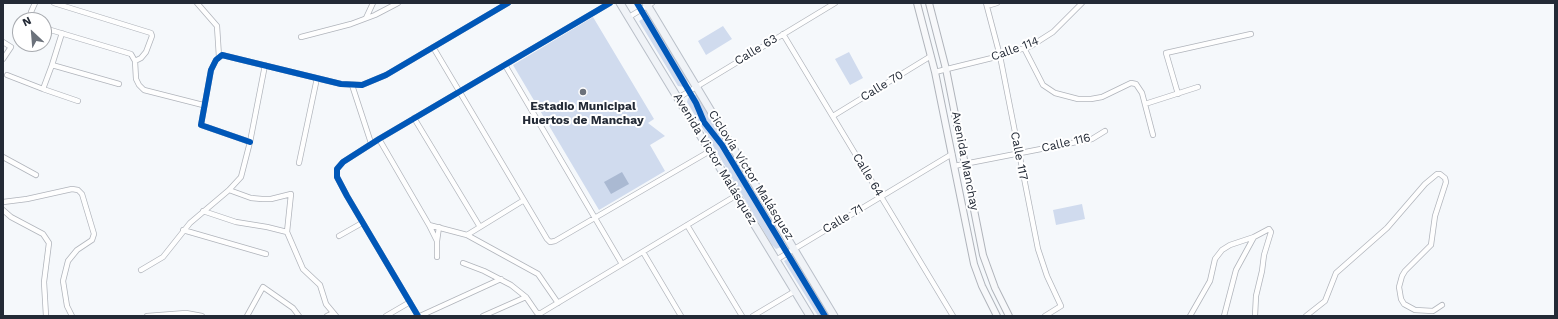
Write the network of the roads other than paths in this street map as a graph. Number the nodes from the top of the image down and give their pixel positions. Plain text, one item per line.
1 (54, 3) edge
2 (196, 3) edge
3 (373, 3) edge
4 (398, 3) edge
5 (610, 3) edge
6 (620, 3) edge
7 (835, 3) edge
8 (917, 3) edge
9 (929, 3) edge
10 (997, 3) edge
11 (1082, 3) edge
12 (504, 4) edge
13 (649, 4) edge
14 (987, 5) edge
15 (629, 17) junction
16 (366, 18) junction
17 (52, 30) edge
18 (62, 33) junction
19 (783, 34) junction
20 (1251, 34) dead end
21 (301, 37) dead end
22 (3, 42) edge
23 (433, 47) junction
24 (1024, 48) junction
25 (931, 56) junction
26 (1000, 56) junction
27 (219, 57) junction
28 (3, 59) edge
29 (135, 61) junction
30 (505, 64) junction
31 (52, 65) junction
32 (265, 65) junction
33 (946, 69) junction
34 (935, 72) junction
35 (7, 75) dead end
36 (317, 78) junction
37 (119, 84) dead end
38 (352, 85) junction
39 (697, 87) junction
40 (1198, 87) dead end
41 (44, 89) junction
42 (460, 91) junction
43 (1178, 94) junction
44 (678, 98) junction
45 (78, 101) dead end
46 (1145, 104) junction
47 (203, 105) junction
48 (833, 116) junction
49 (414, 118) junction
50 (1105, 131) dead end
51 (1153, 135) dead end
52 (379, 139) junction
53 (250, 142) junction
54 (371, 143) junction
55 (710, 151) junction
56 (952, 154) junction
57 (1018, 154) junction
58 (3, 157) edge
59 (298, 163) dead end
60 (966, 164) junction
61 (954, 166) junction
62 (36, 175) dead end
63 (229, 190) junction
64 (737, 195) junction
65 (881, 196) junction
66 (524, 200) junction
67 (3, 202) edge
68 (3, 210) edge
69 (203, 211) junction
70 (596, 218) junction
71 (362, 223) junction
72 (429, 225) junction
73 (687, 226) junction
74 (439, 227) junction
75 (480, 227) junction
76 (183, 230) junction
77 (287, 232) junction
78 (467, 235) junction
79 (340, 236) dead end
80 (1254, 237) junction
81 (437, 241) junction
82 (794, 249) junction
83 (643, 252) junction
84 (266, 254) dead end
85 (437, 257) dead end
86 (776, 260) junction
87 (463, 263) dead end
88 (622, 264) junction
89 (141, 270) dead end
90 (501, 279) junction
91 (795, 291) junction
92 (526, 297) junction
93 (410, 302) junction
94 (558, 303) junction
95 (1442, 305) dead end
96 (335, 314) edge
97 (297, 315) edge
98 (46, 316) edge
99 (72, 316) edge
100 (147, 316) edge
101 (202, 316) edge
102 (246, 316) edge
103 (327, 316) edge
104 (386, 316) edge
105 (419, 316) edge
106 (484, 316) edge
107 (681, 316) edge
108 (742, 316) edge
109 (753, 316) edge
110 (810, 316) edge
111 (834, 316) edge
112 (952, 316) edge
113 (997, 316) edge
114 (1009, 316) edge
115 (1045, 316) edge
116 (1190, 316) edge
117 (1224, 316) edge
118 (1255, 316) edge
119 (1306, 316) edge

1 - 29 street
2 - 27 street
3 - 16 street
4 - 16 street
5 - 30 street
6 - 15 main road, Avenida Victor Malásquez
7 - 19 street, Calle 63
8 - 25 street, Avenida Manchay
9 - 33 street, Avenida Manchay
10 - 14 street
11 - 24 street, Calle 114
12 - 23 street
13 - 15 street
13 - 39 main road, Avenida Victor Malásquez
14 - 26 street, Calle 117
15 - 44 main road, Avenida Victor Malásquez
16 - 21 street
17 - 18 street
18 - 29 street
18 - 31 street
19 - 39 street, Calle 63
19 - 48 street, Calle 64
20 - 43 street
22 - 28 street
23 - 38 street
23 - 42 street
24 - 26 street, Calle 114
24 - 46 street
25 - 34 street, Avenida Manchay
25 - 48 street, Calle 70
26 - 33 street, Calle 114
26 - 57 street, Calle 117
27 - 32 street
27 - 47 street
29 - 47 street
30 - 42 street
30 - 70 street
31 - 37 street
31 - 41 street
32 - 36 street
32 - 53 street
33 - 34 street, Calle 114
33 - 60 street, Avenida Manchay
34 - 56 street, Avenida Manchay
35 - 41 street
36 - 38 street
36 - 59 street
38 - 54 street
39 - 44 street, Calle 63
39 - 82 main road, Avenida Victor Malásquez
40 - 43 street
41 - 45 street
42 - 49 street
42 - 66 street
43 - 46 street
44 - 55 main road, Avenida Victor Malásquez
46 - 51 street
47 - 53 street
48 - 65 street, Calle 64
49 - 52 street
49 - 75 street
50 - 57 street, Calle 116
52 - 54 street
52 - 72 street
53 - 63 street
54 - 71 street
55 - 64 main road, Avenida Victor Malásquez
55 - 70 street
56 - 61 street, Avenida Manchay
56 - 65 street, Calle 71
57 - 60 street, Calle 116
57 - 115 street, Calle 117
58 - 62 street
60 - 61 street, Calle 116
60 - 114 street, Avenida Manchay
61 - 113 street, Avenida Manchay
63 - 69 street
63 - 77 street
64 - 73 street
64 - 86 main road, Avenida Victor Malásquez
65 - 82 street, Calle 71
65 - 112 street, Calle 64
66 - 70 street
66 - 75 street
67 - 99 street
68 - 98 street
69 - 76 street
69 - 77 street
70 - 88 street
71 - 79 street
71 - 93 street
72 - 74 street
72 - 81 street
73 - 83 street
73 - 108 street
74 - 78 street
74 - 81 street
75 - 78 street
76 - 84 street
76 - 89 street
77 - 96 street
78 - 94 street
80 - 116 street
80 - 117 street
80 - 118 street
81 - 85 street
82 - 86 street, Calle 71
82 - 111 main road, Avenida Victor Malásquez
83 - 88 street
83 - 107 street
86 - 91 main road, Avenida Victor Malásquez
87 - 90 street
88 - 94 street
90 - 92 street
90 - 105 street
91 - 109 street
91 - 110 main road, Avenida Victor Malásquez
92 - 94 street
92 - 106 street
93 - 104 street
93 - 105 street
95 - 119 street
96 - 103 street
97 - 102 street
100 - 101 street

